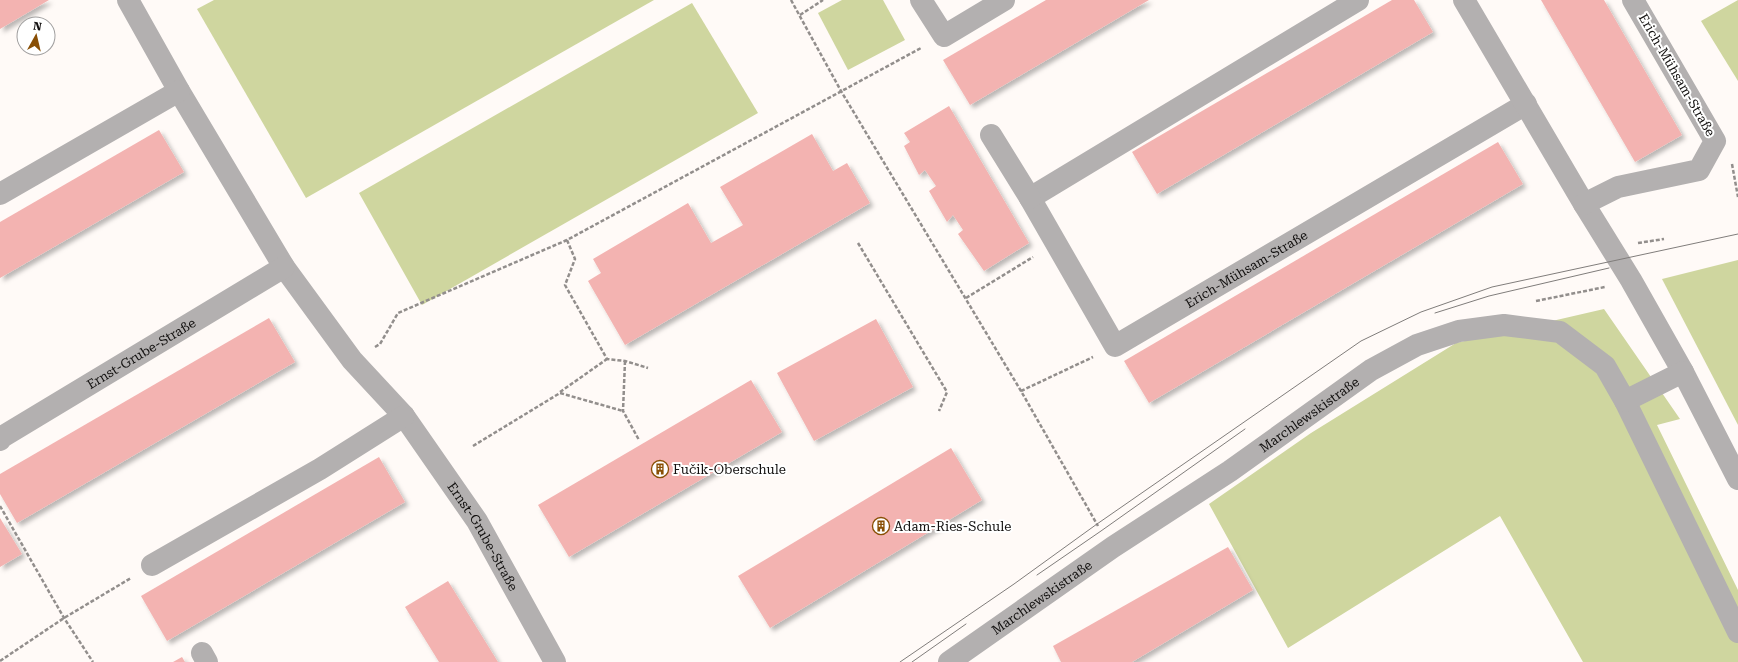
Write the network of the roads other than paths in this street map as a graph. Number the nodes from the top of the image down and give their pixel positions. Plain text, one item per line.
1 (128, 0) edge
2 (921, 0) edge
3 (1004, 0) edge
4 (1358, 0) edge
5 (1464, 0) edge
6 (1633, 0) edge
7 (179, 91) junction
8 (1526, 104) junction
9 (991, 136) dead end
10 (0, 194) edge
11 (1030, 198) junction
12 (1584, 204) junction
13 (284, 267) junction
14 (1683, 372) junction
15 (1625, 401) junction
16 (404, 416) junction
17 (0, 440) edge
18 (1738, 479) edge
19 (152, 565) road end
20 (1738, 632) edge
21 (556, 662) edge
22 (949, 662) edge

1 - 7 street, Ernst-Grube-Straße
2 - 3 street
4 - 11 street
5 - 8 street
6 - 12 street, Erich-Mühsam-Straße
7 - 10 street
7 - 13 street, Ernst-Grube-Straße
8 - 11 street, Erich-Mühsam-Straße
8 - 12 street
9 - 11 street
12 - 14 street
13 - 16 street, Ernst-Grube-Straße
13 - 17 street, Ernst-Grube-Straße
14 - 15 street
14 - 18 street
15 - 20 street, Marchlewskistraße
15 - 22 street, Marchlewskistraße
16 - 19 street
16 - 21 street, Ernst-Grube-Straße

